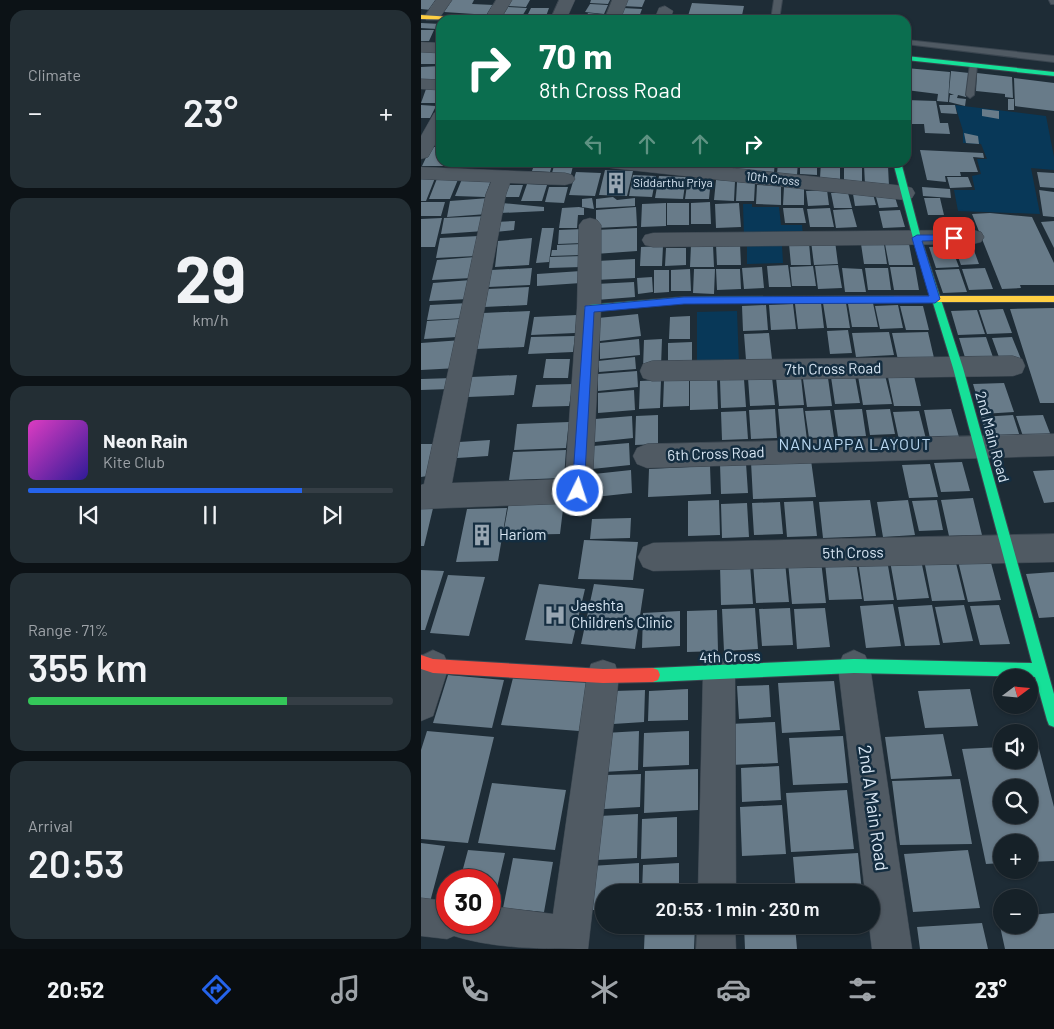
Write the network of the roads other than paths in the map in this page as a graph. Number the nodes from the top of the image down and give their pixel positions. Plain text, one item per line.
1 (444, 0) edge
2 (504, 0) edge
3 (567, 0) edge
4 (620, 0) edge
5 (778, 0) edge
6 (495, 15) edge
7 (560, 15) edge
8 (614, 15) edge
9 (776, 15) edge
10 (427, 17) edge
11 (911, 43) edge
12 (421, 47) edge
13 (436, 48) edge
14 (911, 59) edge
15 (1054, 59) edge
16 (973, 66) junction
17 (1054, 74) edge
18 (421, 84) edge
19 (436, 85) edge
20 (970, 95) dead end
21 (435, 124) edge
22 (421, 153) edge
23 (658, 167) edge
24 (898, 167) edge
25 (421, 173) edge
26 (503, 176) junction
27 (565, 179) dead end
28 (905, 193) junction
29 (590, 225) dead end
30 (973, 237) dead end
31 (917, 238) junction
32 (653, 240) dead end
33 (935, 299) junction
34 (1054, 299) edge
35 (589, 308) junction
36 (1013, 366) dead end
37 (958, 368) junction
38 (652, 371) dead end
39 (1054, 445) edge
40 (979, 447) junction
41 (647, 456) dead end
42 (429, 496) edge
43 (1054, 548) edge
44 (1008, 550) junction
45 (653, 557) dead end
46 (427, 664) edge
47 (855, 666) junction
48 (1040, 670) junction
49 (719, 674) junction
50 (603, 676) junction
51 (421, 704) edge
52 (1054, 720) edge
53 (717, 884) edge
54 (421, 917) edge
55 (436, 919) edge
56 (501, 929) edge
57 (716, 934) edge
58 (569, 942) edge
59 (716, 949) edge
60 (892, 949) edge

1 - 10 street
2 - 6 street
3 - 7 street
4 - 8 street
5 - 9 lane
11 - 15 lane
12 - 13 street
14 - 16 street
16 - 17 street
16 - 20 lane
18 - 19 street
21 - 22 street
23 - 28 street, 10th Cross
24 - 28 street, 2nd Main Road
25 - 26 street
26 - 27 street
26 - 42 street
28 - 31 street, 2nd Main Road
29 - 35 street
30 - 31 street
31 - 32 street
31 - 33 street, 2nd Main Road
33 - 34 street
33 - 35 street
33 - 37 street, 2nd Main Road
35 - 42 street
36 - 37 street, 7th Cross Road
37 - 38 street, 7th Cross Road
37 - 40 street, 2nd Main Road
39 - 40 street, 6th Cross Road
40 - 41 street, 6th Cross Road
40 - 44 street, 2nd Main Road
43 - 44 street, 5th Cross
44 - 45 street, 5th Cross
44 - 48 street, 2nd Main Road
46 - 50 street, 4th Cross
46 - 51 street
47 - 48 street, 4th Cross
47 - 49 street, 4th Cross
47 - 60 street, 2nd A Main Road
48 - 52 street, 2nd Main Road
49 - 50 street, 4th Cross
49 - 53 street
50 - 58 street
54 - 55 street
56 - 58 street
57 - 59 street

